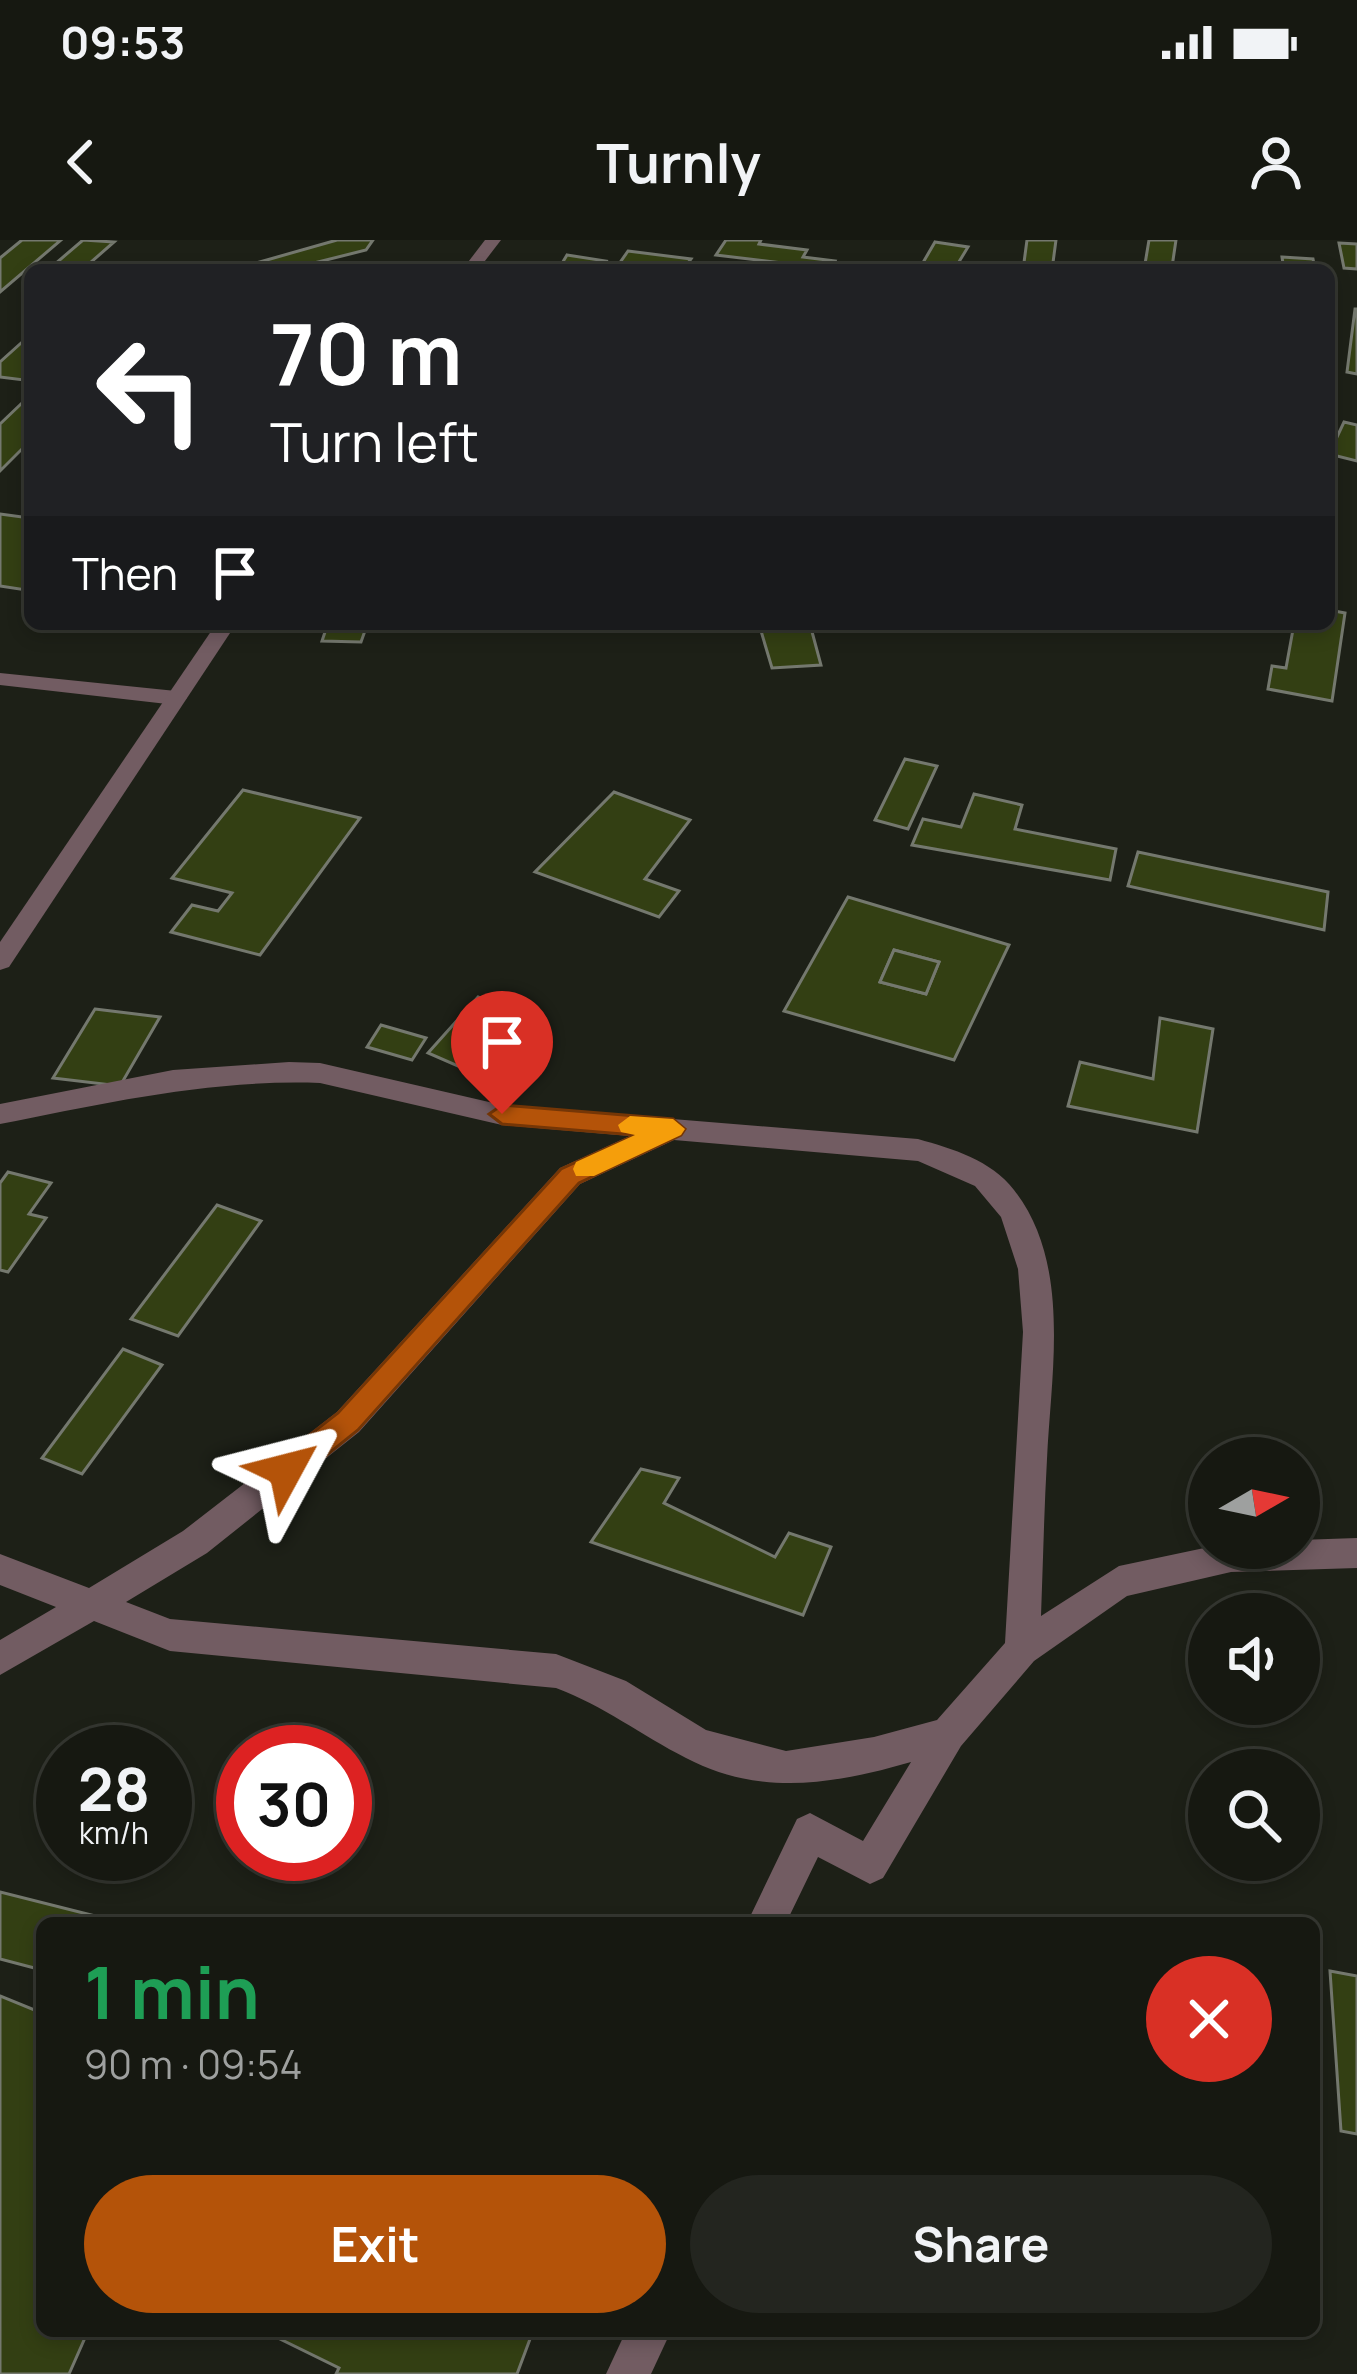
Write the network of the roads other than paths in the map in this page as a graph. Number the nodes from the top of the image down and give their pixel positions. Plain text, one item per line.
1 (493, 240) edge
2 (475, 264) edge
3 (222, 630) edge
4 (0, 679) edge
5 (176, 698) junction
6 (0, 961) edge
7 (0, 1114) edge
8 (673, 1129) junction
9 (1357, 1553) edge
10 (0, 1569) edge
11 (95, 1606) junction
12 (1022, 1649) junction
13 (0, 1659) edge
14 (948, 1734) junction
15 (769, 1917) edge
16 (647, 2337) edge
17 (628, 2374) edge

1 - 2 street
3 - 5 street
4 - 5 street
5 - 6 street
7 - 8 street
8 - 11 street
8 - 12 street
9 - 12 street
10 - 11 street
11 - 13 street
11 - 14 street
12 - 14 street
14 - 15 street
16 - 17 street

